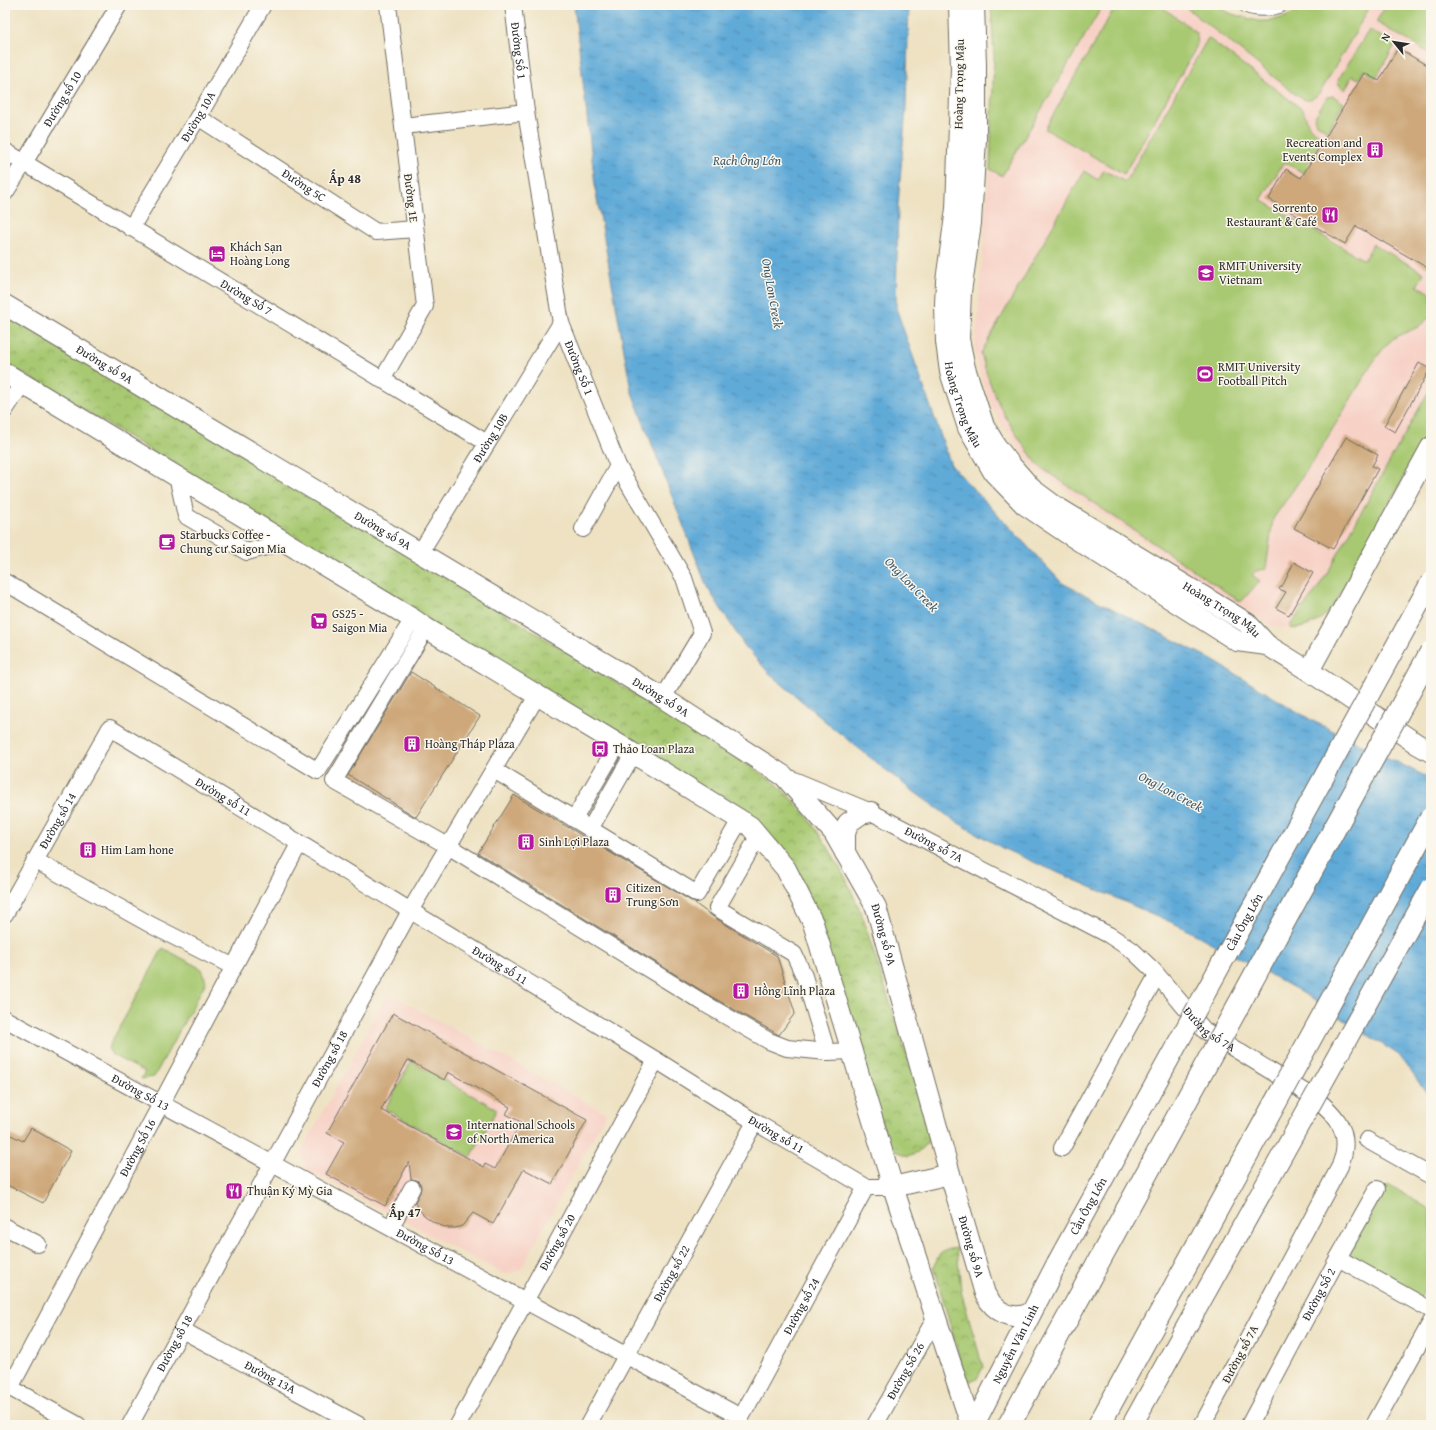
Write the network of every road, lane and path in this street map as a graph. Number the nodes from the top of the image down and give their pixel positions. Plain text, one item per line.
1 (119, 5) edge
2 (263, 5) edge
3 (388, 5) edge
4 (513, 5) edge
5 (959, 5) edge
6 (974, 5) edge
7 (1247, 5) edge
8 (1279, 5) edge
9 (526, 112) junction
10 (198, 117) junction
11 (403, 126) junction
12 (5, 151) edge
13 (24, 163) junction
14 (5, 193) edge
15 (131, 228) junction
16 (415, 229) junction
17 (5, 305) edge
18 (561, 323) junction
19 (5, 373) edge
20 (382, 380) junction
21 (22, 384) junction
22 (7, 408) edge
23 (487, 443) junction
24 (1431, 447) edge
25 (618, 466) junction
26 (177, 476) junction
27 (584, 529) dead end
28 (284, 542) junction
29 (420, 553) junction
30 (5, 582) edge
31 (1431, 582) edge
32 (5, 594) edge
33 (35, 612) dead end
34 (420, 624) junction
35 (1266, 646) junction
36 (1431, 652) edge
37 (1309, 672) junction
38 (537, 696) junction
39 (663, 698) junction
40 (110, 728) joint
41 (626, 749) junction
42 (1431, 752) edge
43 (494, 770) junction
44 (784, 776) junction
45 (871, 812) junction
46 (1431, 818) edge
47 (574, 819) junction
48 (740, 820) junction
49 (590, 829) junction
50 (759, 835) junction
51 (300, 844) junction
52 (448, 846) junction
53 (845, 853) junction
54 (36, 861) junction
55 (1431, 888) edge
56 (410, 911) junction
57 (5, 914) edge
58 (234, 968) junction
59 (827, 969) junction
60 (804, 976) junction
61 (1157, 976) junction
62 (5, 1019) edge
63 (852, 1051) junction
64 (826, 1052) junction
65 (656, 1060) junction
66 (161, 1103) junction
67 (756, 1122) junction
68 (1367, 1140) dead end
69 (1062, 1148) dead end
70 (273, 1163) junction
71 (950, 1174) junction
72 (1431, 1176) edge
73 (866, 1187) junction
74 (412, 1188) dead end
75 (893, 1188) junction
76 (1377, 1189) dead end
77 (5, 1227) edge
78 (391, 1227) junction
79 (38, 1244) dead end
80 (1338, 1258) junction
81 (1057, 1263) joint
82 (526, 1300) junction
83 (1431, 1310) edge
84 (1030, 1313) junction
85 (936, 1317) junction
86 (1429, 1329) edge
87 (182, 1330) junction
88 (626, 1356) junction
89 (8, 1387) edge
90 (739, 1421) edge
91 (78, 1425) edge
92 (130, 1425) edge
93 (359, 1425) edge
94 (458, 1425) edge
95 (588, 1425) edge
96 (875, 1425) edge
97 (971, 1425) edge
98 (974, 1425) edge
99 (1009, 1425) edge
100 (1099, 1425) edge
101 (1132, 1425) edge
102 (1202, 1425) edge
103 (1249, 1425) edge
104 (1374, 1425) edge

1 - 13 street, Đường số 10
2 - 10 street, Đường 10A
3 - 11 street, Đường 1E
4 - 9 street, Đường Số 1
5 - 35 main road, Hoàng Trọng Mậu
6 - 35 main road, Hoàng Trọng Mậu
7 - 8 street
9 - 11 street
9 - 18 street, Đường Số 1
10 - 15 street, Đường 10A
10 - 16 street, Đường 5C
11 - 16 street, Đường 1E
12 - 13 street, Đường Số 7
13 - 14 street, Đường số 10
13 - 15 street, Đường Số 7
15 - 20 street, Đường Số 7
16 - 20 street, Đường 1E
17 - 29 main road, Đường số 9A
18 - 23 street, Đường 10B
18 - 25 street, Đường Số 1
19 - 21 main road
20 - 23 street, Đường Số 7
21 - 22 street
21 - 26 main road
23 - 29 street, Đường 10B
24 - 37 main road
25 - 27 street
25 - 39 street, Đường Số 1
26 - 28 main road
26 - 28 street
28 - 34 main road
29 - 39 main road, Đường số 9A
30 - 34 street
31 - 81 main road, Cầu Ông Lớn, bridge
32 - 33 street
34 - 38 main road
34 - 52 street
35 - 37 main road, Hoàng Trọng Mậu
36 - 99 highway, bridge
37 - 42 main road, Hoàng Trọng Mậu
38 - 41 main road
38 - 43 street, Đường số 18
39 - 44 main road, Đường số 9A
40 - 51 street, Đường số 11
40 - 54 street, Đường số 14
41 - 47 street
41 - 48 main road
41 - 49 street
43 - 47 street
43 - 52 street, Đường số 18
44 - 45 street, Đường số 7A
44 - 53 main road, Đường số 9A
45 - 53 main road
45 - 61 street, Đường số 7A
46 - 100 highway, bridge
47 - 49 street
48 - 49 street
48 - 50 main road
50 - 59 main road
50 - 60 street
51 - 56 street, Đường số 11
51 - 58 street, Đường Số 16
52 - 56 street, Đường số 18
52 - 64 street
53 - 71 main road, Đường số 9A
54 - 57 street, Đường số 14
54 - 58 street
55 - 101 main road, bridge
56 - 65 street, Đường số 11
56 - 70 street, Đường số 18
58 - 66 street, Đường Số 16
59 - 60 street
59 - 63 main road
60 - 64 street
61 - 69 street
61 - 102 street, Đường số 7A
62 - 66 street, Đường Số 13
63 - 64 street
63 - 75 main road
65 - 67 street, Đường số 11
65 - 82 street, Đường số 20
66 - 70 street, Đường Số 13
66 - 89 street, Đường Số 16
67 - 73 street, Đường số 11
67 - 88 street, Đường số 22
68 - 72 street
70 - 78 street, Đường Số 13
70 - 87 street, Đường số 18
71 - 75 main road
71 - 84 main road, Đường số 9A
73 - 75 street, Đường số 11
73 - 90 street, Đường số 24
74 - 78 street
75 - 85 main road
76 - 80 street
77 - 79 street
78 - 82 street, Đường Số 13
80 - 83 street, Đường Số 2
80 - 103 street, Đường Số 2
81 - 84 main road, Nguyễn Văn Linh
82 - 88 street, Đường Số 13
82 - 94 street, Đường số 20
84 - 98 main road, Nguyễn Văn Linh
85 - 96 street, Đường Số 26
85 - 97 main road
86 - 104 street
87 - 92 street, Đường số 18
87 - 93 street, Đường 13A
88 - 90 street, Đường Số 13
88 - 95 street, Đường số 22
89 - 91 street

